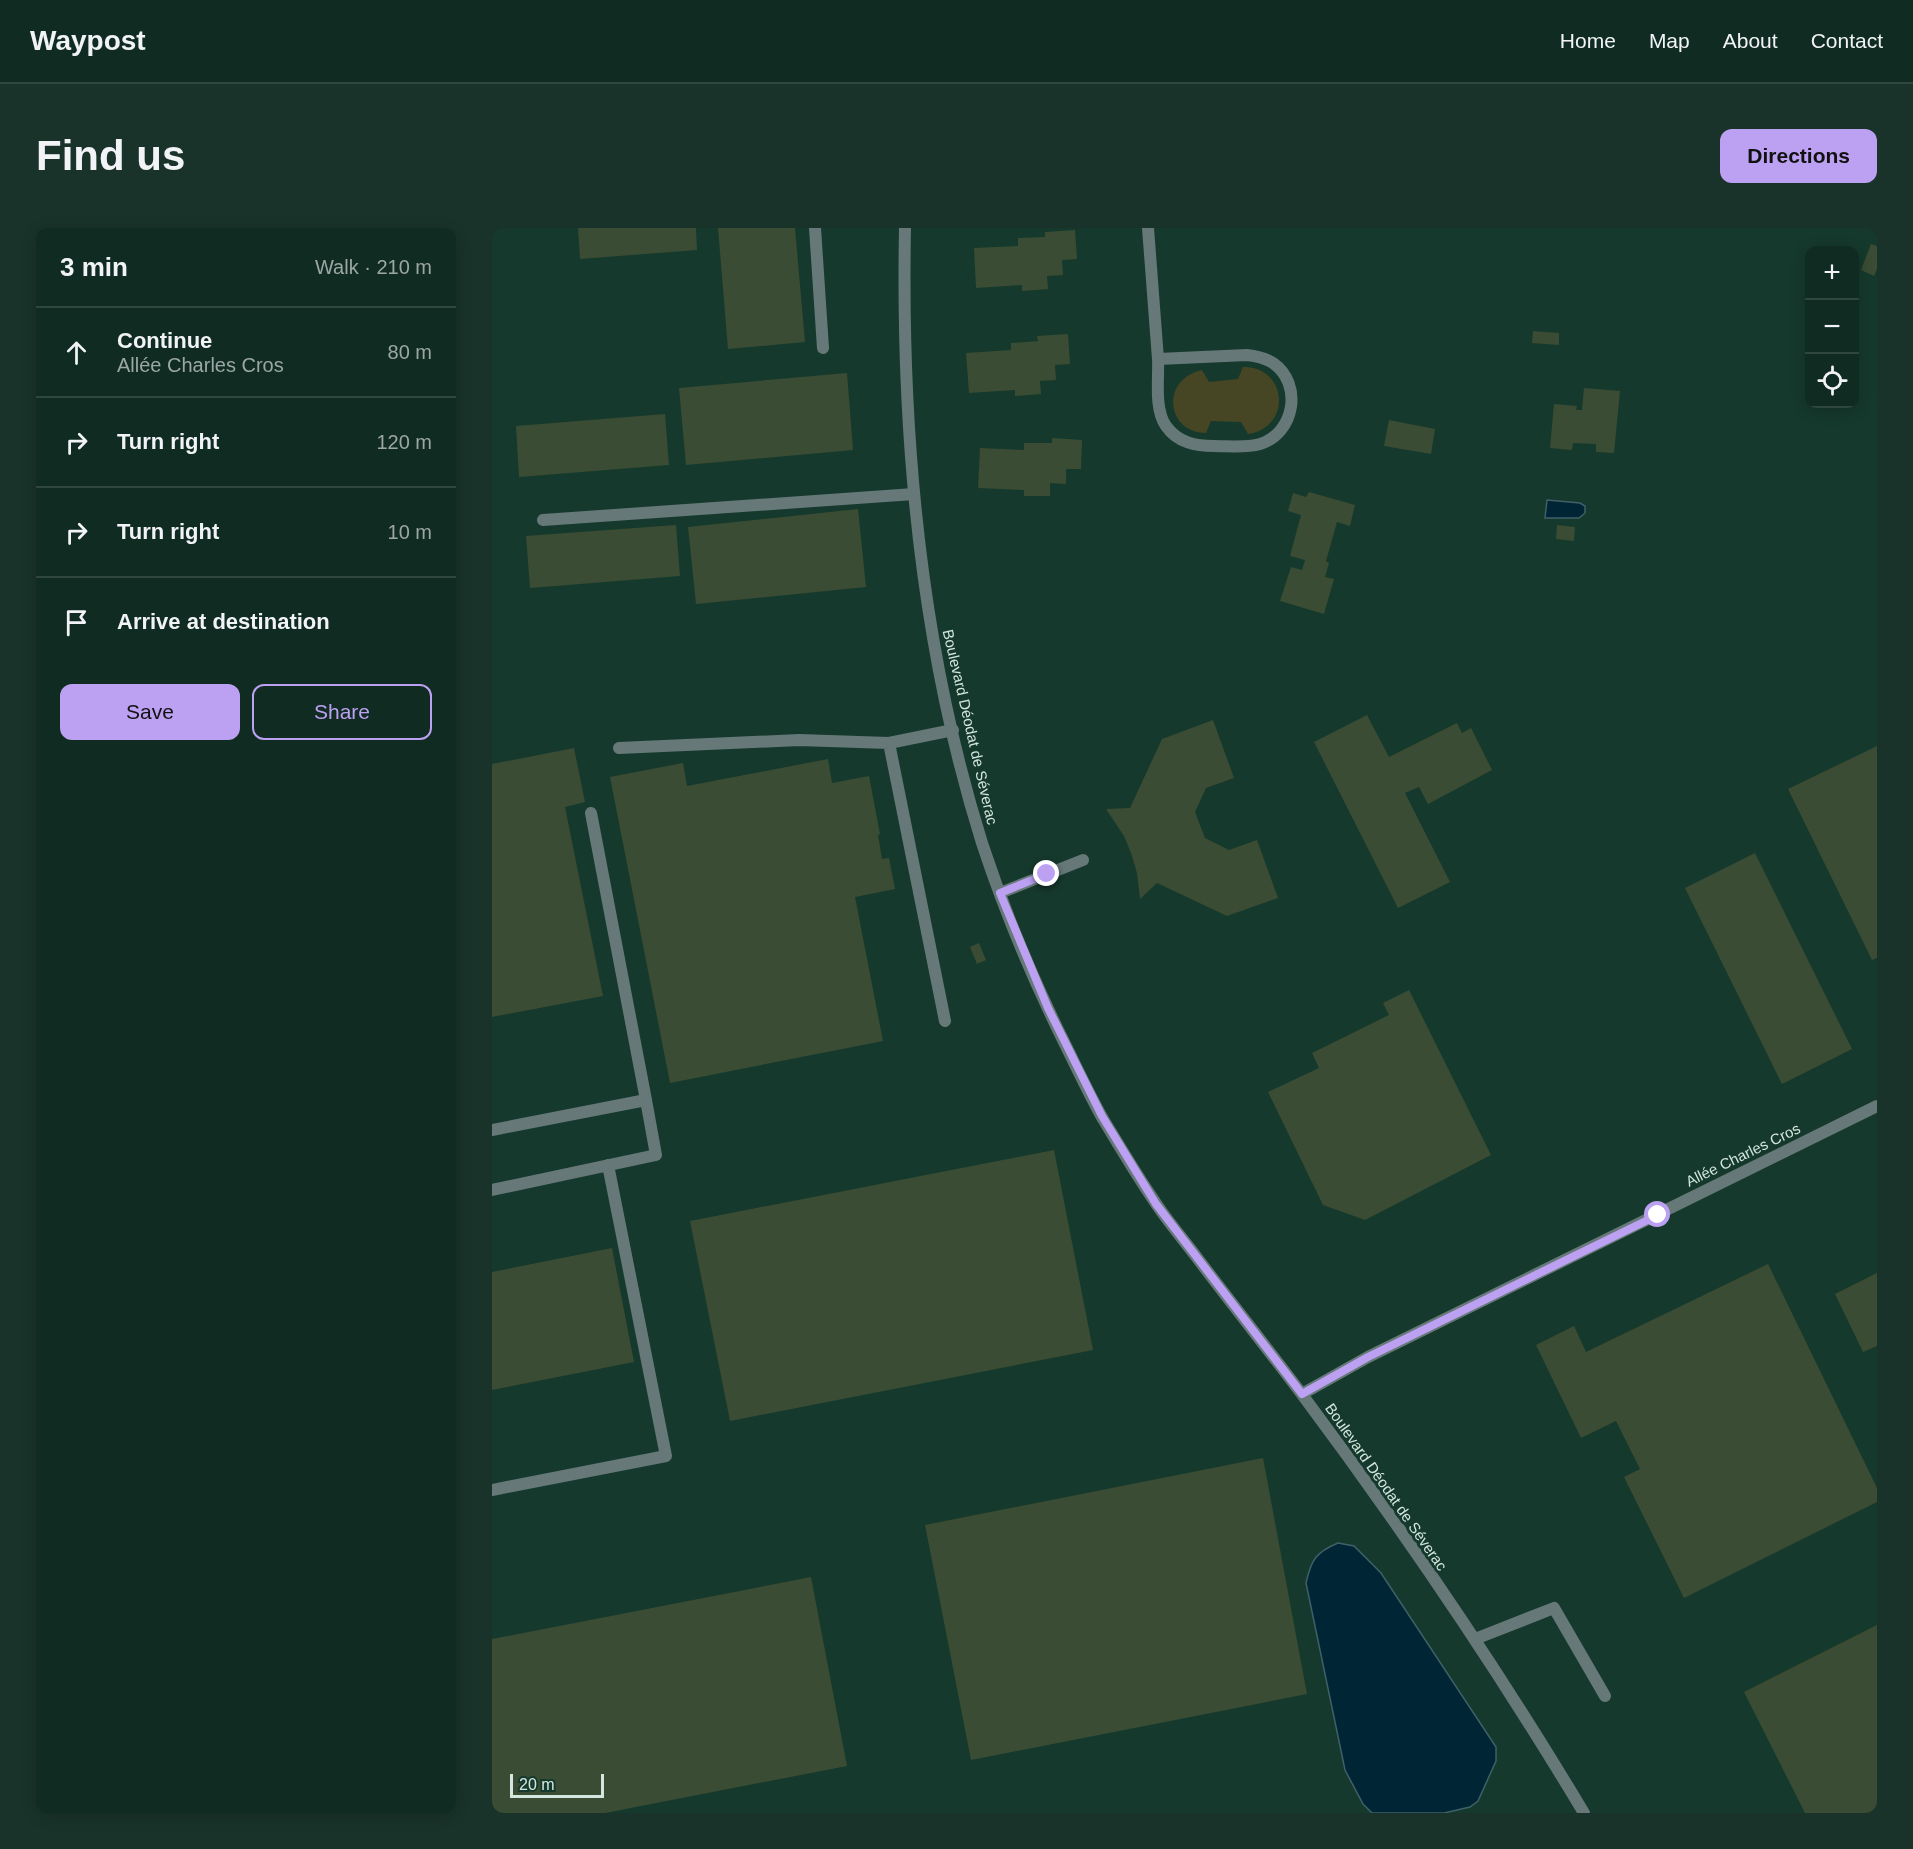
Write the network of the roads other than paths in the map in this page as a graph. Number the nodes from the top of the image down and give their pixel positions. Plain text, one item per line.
1 (815, 228) edge
2 (905, 228) edge
3 (1148, 228) edge
4 (824, 348) dead end
5 (1158, 359) junction
6 (914, 494) junction
7 (543, 520) dead end
8 (953, 730) junction
9 (889, 743) junction
10 (619, 748) dead end
11 (591, 813) dead end
12 (1083, 860) dead end
13 (1000, 893) junction
14 (945, 1021) dead end
15 (646, 1100) junction
16 (1877, 1106) edge
17 (492, 1130) edge
18 (608, 1165) junction
19 (492, 1190) edge
20 (1302, 1394) junction
21 (492, 1490) edge
22 (1475, 1639) junction
23 (1605, 1696) dead end
24 (1584, 1813) edge

1 - 4 street
2 - 6 street, Boulevard Déodat de Séverac
3 - 5 street
5 - 5 street
6 - 7 street
6 - 8 street, Boulevard Déodat de Séverac
8 - 9 street
8 - 13 street, Boulevard Déodat de Séverac
9 - 10 street
9 - 14 street
11 - 15 street
12 - 13 street
13 - 20 street, Boulevard Déodat de Séverac
15 - 17 street
15 - 18 street
16 - 20 street, Allée Charles Cros
18 - 19 street
18 - 21 street
20 - 22 street, Boulevard Déodat de Séverac
22 - 23 street
22 - 24 street, Boulevard Déodat de Séverac

